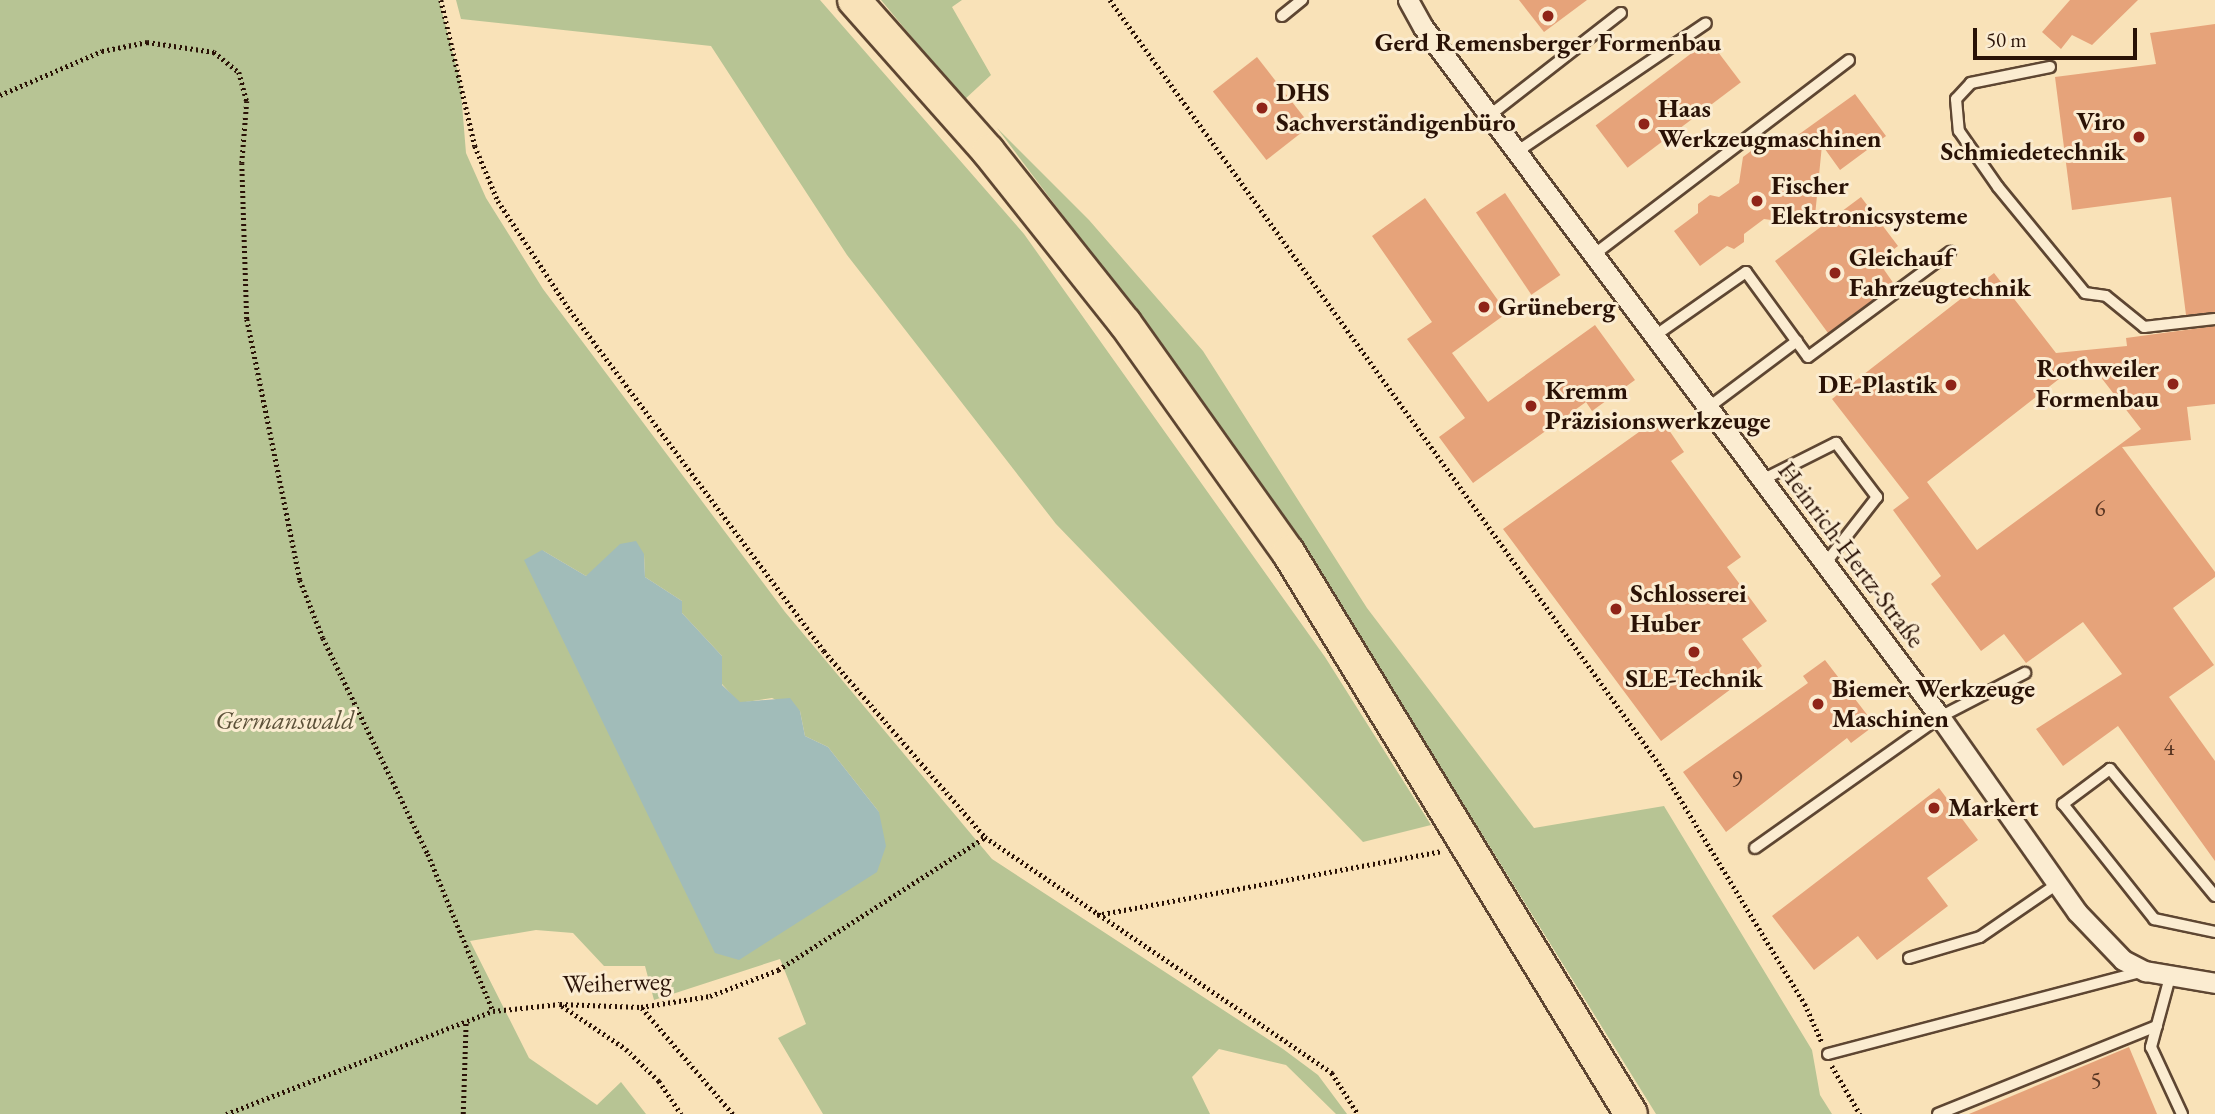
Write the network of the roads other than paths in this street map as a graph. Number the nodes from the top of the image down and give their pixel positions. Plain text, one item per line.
1 (854, 0) edge
2 (1302, 0) edge
3 (1408, 0) edge
4 (1621, 13) dead end
5 (1282, 16) dead end
6 (1706, 23) dead end
7 (1849, 60) dead end
8 (2050, 67) dead end
9 (1490, 115) junction
10 (1518, 151) junction
11 (1950, 252) dead end
12 (1596, 253) junction
13 (2215, 319) edge
14 (1656, 335) junction
15 (1797, 341) junction
16 (1709, 407) junction
17 (1762, 480) junction
18 (1824, 565) junction
19 (2025, 673) dead end
20 (1940, 717) junction
21 (1755, 848) dead end
22 (2057, 884) junction
23 (2215, 895) edge
24 (2215, 932) edge
25 (1909, 958) dead end
26 (2145, 971) junction
27 (2170, 977) junction
28 (2215, 983) edge
29 (2157, 1026) junction
30 (1828, 1054) road end
31 (1631, 1114) edge
32 (1938, 1114) edge
33 (2182, 1114) edge

1 - 31 main road
2 - 5 lane
3 - 9 street, Heinrich-Hertz-Straße
4 - 9 lane
6 - 10 lane
7 - 12 lane
8 - 13 lane
9 - 10 street, Heinrich-Hertz-Straße
10 - 12 street, Heinrich-Hertz-Straße
11 - 15 lane
12 - 14 street, Heinrich-Hertz-Straße
14 - 15 lane
14 - 16 street, Heinrich-Hertz-Straße
15 - 16 lane
16 - 17 street, Heinrich-Hertz-Straße
17 - 18 street, Heinrich-Hertz-Straße
17 - 18 lane
18 - 20 street, Heinrich-Hertz-Straße
19 - 20 lane
20 - 21 lane
20 - 22 street, Heinrich-Hertz-Straße
22 - 25 lane
22 - 26 street, Heinrich-Hertz-Straße
23 - 24 lane
26 - 27 street, Heinrich-Hertz-Straße
26 - 30 lane
27 - 28 street, Heinrich-Hertz-Straße
27 - 29 lane
29 - 32 lane
29 - 33 lane

